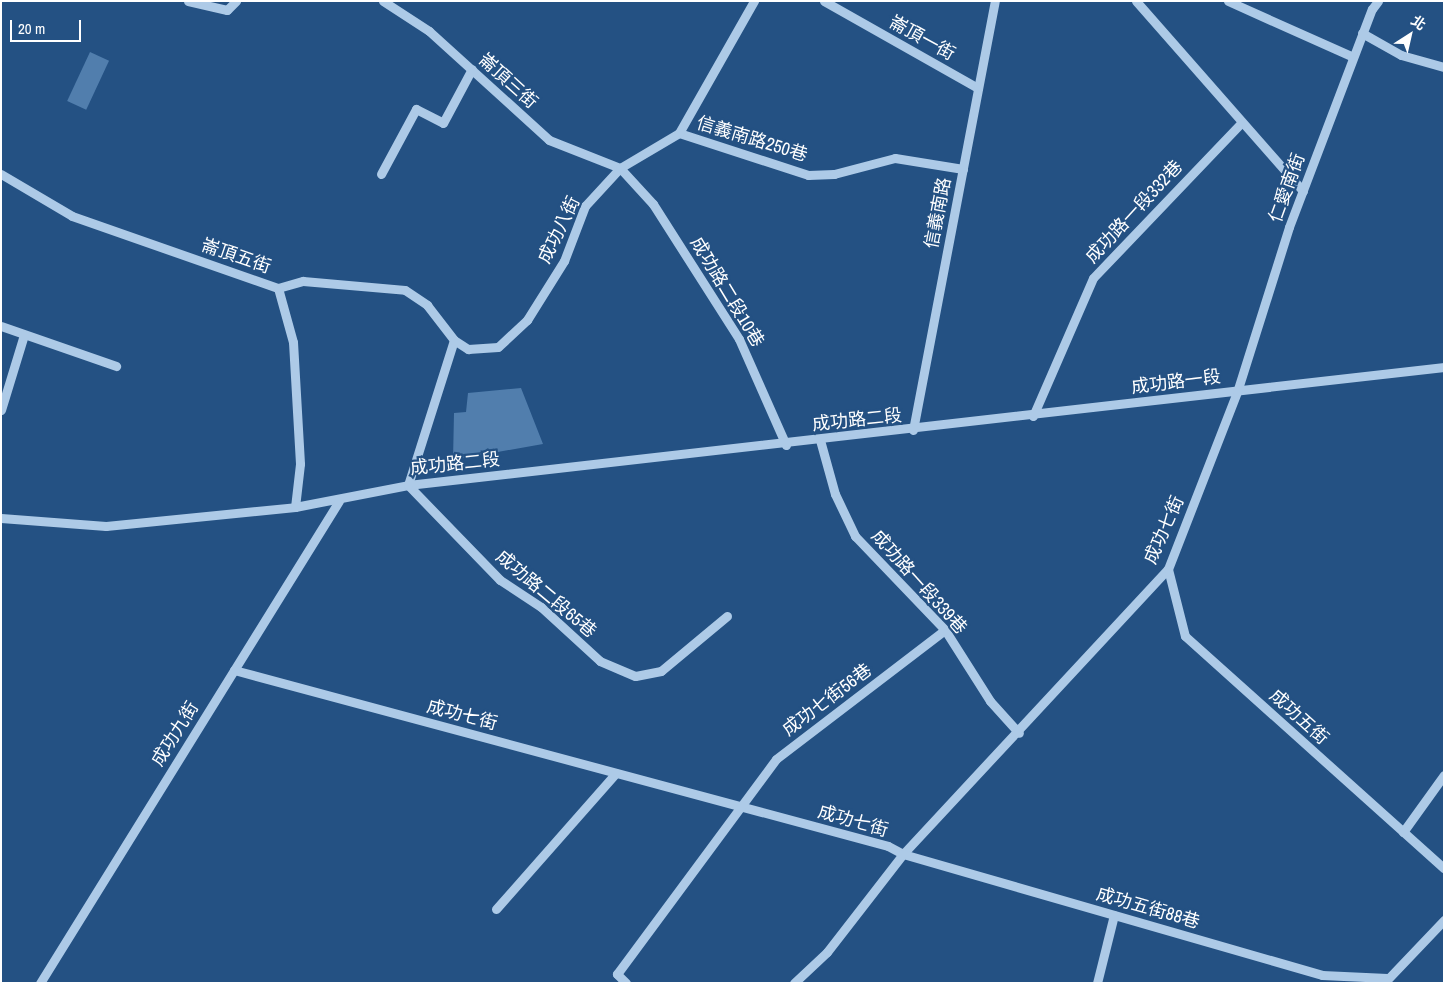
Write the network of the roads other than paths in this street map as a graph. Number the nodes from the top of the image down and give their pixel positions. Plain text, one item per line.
1 (188, 1) edge
2 (236, 1) edge
3 (382, 1) edge
4 (754, 1) edge
5 (824, 1) edge
6 (995, 1) edge
7 (1136, 1) edge
8 (1228, 1) edge
9 (1378, 1) edge
10 (1362, 33) junction
11 (1353, 57) junction
12 (1444, 67) edge
13 (472, 69) junction
14 (978, 88) junction
15 (1240, 124) junction
16 (679, 133) junction
17 (620, 168) junction
18 (963, 169) junction
19 (1, 174) edge
20 (381, 174) dead end
21 (1303, 191) junction
22 (278, 288) junction
23 (1, 326) edge
24 (24, 334) junction
25 (454, 340) junction
26 (116, 366) dead end
27 (1444, 367) edge
28 (1237, 392) junction
29 (1, 410) edge
30 (1033, 416) junction
31 (913, 430) junction
32 (820, 440) junction
33 (786, 445) junction
34 (408, 485) junction
35 (339, 501) junction
36 (295, 507) junction
37 (1, 518) edge
38 (1168, 569) junction
39 (728, 616) dead end
40 (945, 630) junction
41 (234, 670) junction
42 (1019, 733) junction
43 (616, 773) junction
44 (1444, 775) edge
45 (742, 807) junction
46 (1403, 832) junction
47 (903, 854) junction
48 (1444, 868) edge
49 (496, 909) dead end
50 (1114, 915) junction
51 (1444, 920) edge
52 (1385, 980) edge
53 (40, 983) edge
54 (626, 983) edge
55 (794, 983) edge
56 (1097, 983) edge

1 - 2 street
3 - 13 street, 崙頂三街
4 - 16 street, 成功八街
5 - 14 street, 崙頂一街
6 - 14 street, 信義南路
7 - 15 street
8 - 11 street
9 - 10 street, 仁愛南街
10 - 11 street, 仁愛南街
10 - 12 street
11 - 21 street, 仁愛南街
13 - 17 street, 崙頂三街
13 - 20 street
14 - 18 street, 信義南路
15 - 21 street
15 - 30 street, 成功路一段332巷
16 - 17 street, 成功八街
16 - 18 street, 信義南路250巷
17 - 25 street, 成功八街
17 - 33 street, 成功路二段10巷
18 - 31 street, 信義南路
19 - 22 street, 崙頂五街
21 - 28 street, 仁愛南街
22 - 25 street, 崙頂五街
22 - 36 street
23 - 24 street
24 - 26 street
24 - 29 street
25 - 34 street
27 - 28 street, 成功路一段
28 - 30 street, 成功路一段
28 - 38 street, 成功七街
30 - 31 street, 成功路一段
31 - 32 street, 成功路二段
32 - 33 street, 成功路二段
32 - 40 street, 成功路一段339巷
33 - 34 street, 成功路二段
34 - 35 street, 成功路二段
34 - 39 street, 成功路二段65巷
35 - 36 street, 成功路二段
35 - 41 street, 成功九街
36 - 37 street, 成功路二段
38 - 42 street, 成功七街
38 - 46 street, 成功五街
40 - 42 street, 成功路一段339巷
40 - 45 street, 成功七街56巷
41 - 43 street, 成功七街
41 - 53 street, 成功九街
42 - 47 street, 成功七街
43 - 45 street, 成功七街
43 - 49 street
44 - 46 street
45 - 47 street, 成功七街
45 - 54 street, 成功七街56巷
46 - 48 street, 成功五街
47 - 50 street, 成功五街88巷
47 - 55 street
50 - 52 street, 成功五街88巷
50 - 56 street
51 - 52 street, 成功五街88巷

